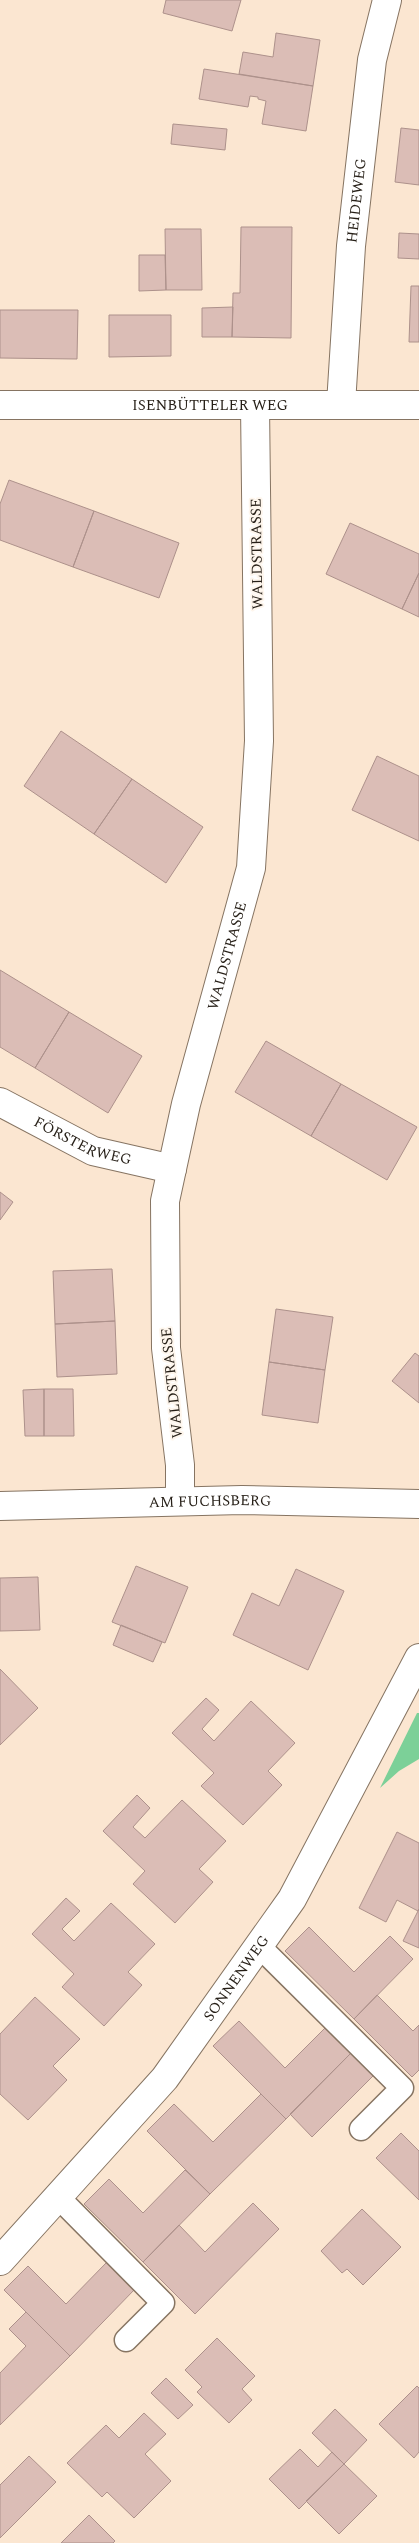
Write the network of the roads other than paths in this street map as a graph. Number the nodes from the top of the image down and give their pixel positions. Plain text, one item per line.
1 (387, 0) edge
2 (341, 404) junction
3 (419, 404) edge
4 (0, 405) edge
5 (255, 405) junction
6 (0, 1102) edge
7 (172, 1169) junction
8 (180, 1502) junction
9 (419, 1504) edge
10 (0, 1506) edge
11 (416, 1672) edge
12 (258, 1945) junction
13 (361, 2129) dead end
14 (58, 2197) junction
15 (0, 2261) edge
16 (126, 2340) dead end

1 - 2 street, HEIDEWEG
2 - 3 street, ISENBÜTTELER WEG
2 - 5 street, ISENBÜTTELER WEG
4 - 5 street, ISENBÜTTELER WEG
5 - 7 street, WALDSTRASSE
6 - 7 street, FÖRSTERWEG
7 - 8 street, WALDSTRASSE
8 - 9 street, AM FUCHSBERG
8 - 10 street, AM FUCHSBERG
11 - 12 street, SONNENWEG
12 - 13 lane
12 - 14 street, SONNENWEG
14 - 15 street, SONNENWEG
14 - 16 lane

